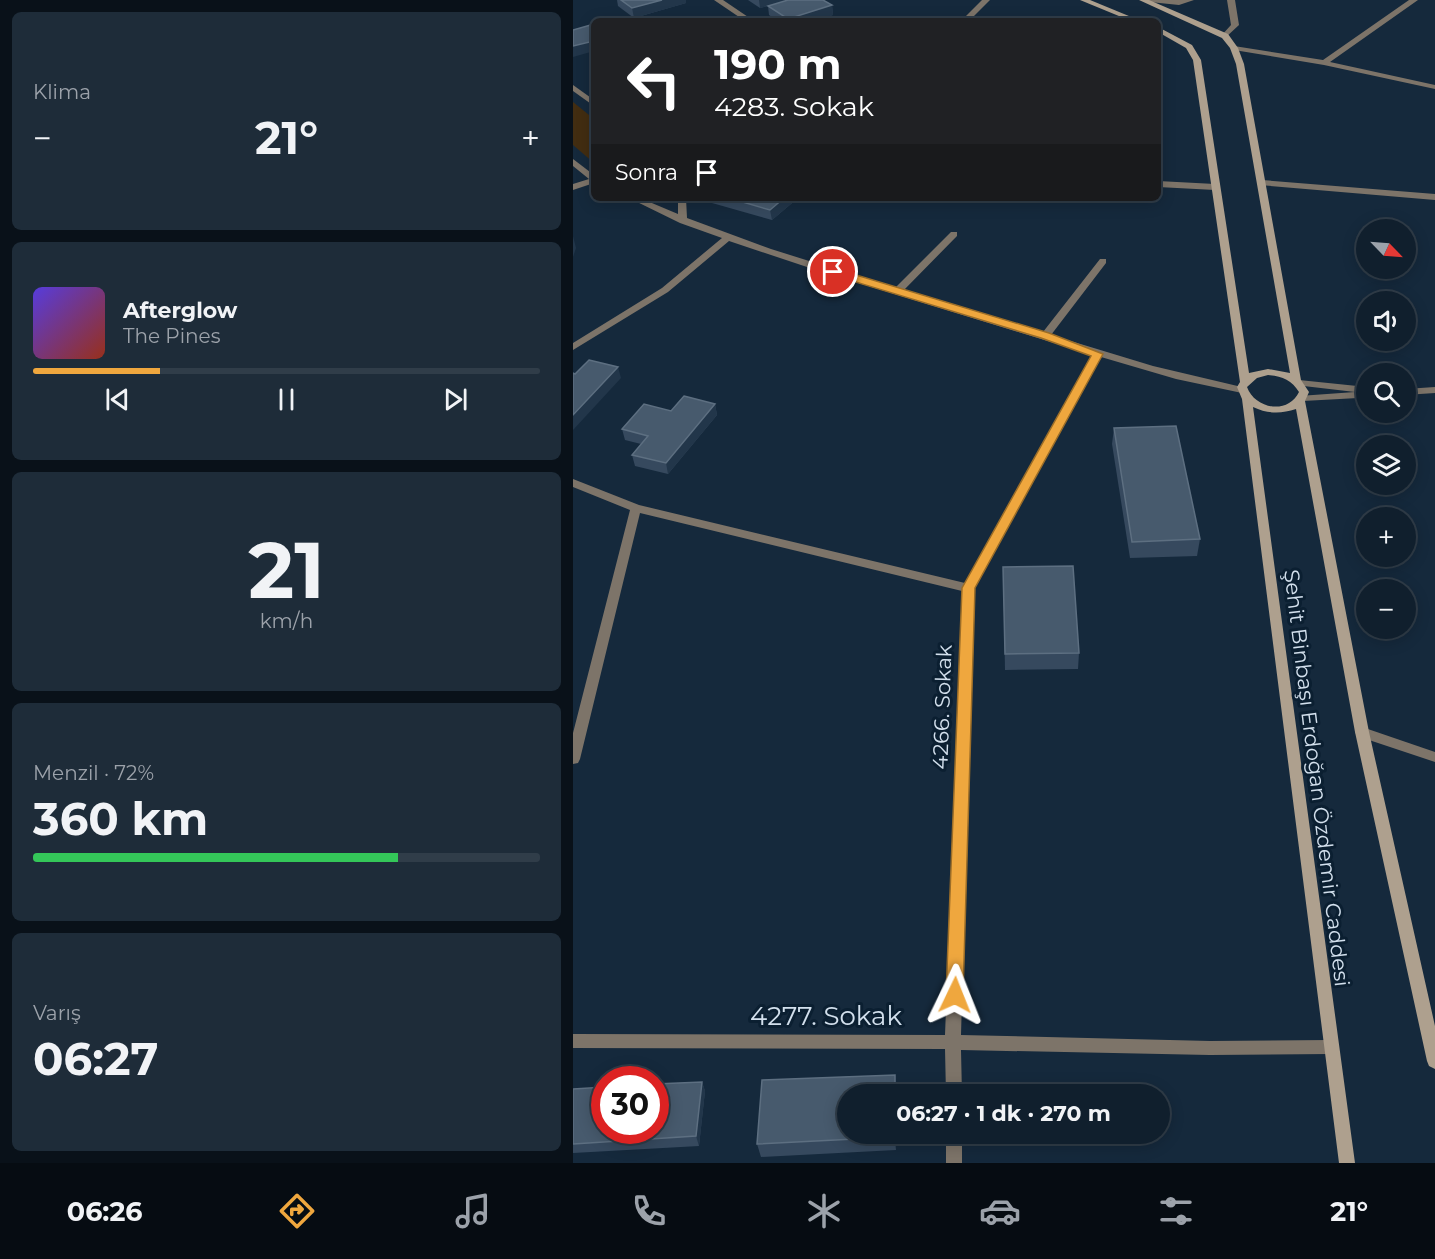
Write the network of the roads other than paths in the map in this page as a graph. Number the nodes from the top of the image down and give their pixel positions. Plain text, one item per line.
1 (718, 0) edge
2 (985, 0) edge
3 (1084, 0) edge
4 (1143, 0) edge
5 (1150, 0) edge
6 (1190, 0) edge
7 (1231, 0) edge
8 (1415, 0) edge
9 (745, 18) edge
10 (969, 18) edge
11 (1129, 18) edge
12 (1161, 31) edge
13 (1225, 36) junction
14 (1234, 48) junction
15 (1324, 63) junction
16 (573, 87) edge
17 (1435, 87) edge
18 (591, 102) edge
19 (573, 162) edge
20 (591, 177) edge
21 (591, 181) edge
22 (1262, 183) junction
23 (1161, 184) edge
24 (1215, 187) junction
25 (573, 188) edge
26 (1435, 197) edge
27 (640, 201) edge
28 (682, 201) edge
29 (683, 221) junction
30 (954, 234) dead end
31 (727, 238) junction
32 (1103, 261) dead end
33 (897, 292) junction
34 (1045, 336) junction
35 (573, 347) edge
36 (1098, 354) junction
37 (1298, 382) junction
38 (1356, 389) edge
39 (1245, 390) junction
40 (1435, 390) edge
41 (1416, 391) edge
42 (1356, 395) edge
43 (1302, 399) junction
44 (573, 483) edge
45 (636, 508) junction
46 (968, 588) junction
47 (1362, 732) junction
48 (1435, 757) edge
49 (573, 759) edge
50 (573, 1041) edge
51 (953, 1042) junction
52 (1330, 1047) junction
53 (1435, 1061) edge
54 (954, 1084) edge
55 (954, 1144) edge
56 (954, 1163) edge
57 (1347, 1163) edge

1 - 9 street
2 - 10 street
3 - 11 main road
4 - 13 main road
5 - 6 street
7 - 13 street
8 - 15 street
12 - 24 main road, Şehit Binbaşı Erdoğan Özdemir Caddesi
13 - 14 main road
14 - 15 street
14 - 22 main road
15 - 17 street
16 - 18 street
19 - 20 street
21 - 25 street
22 - 26 street
22 - 37 main road
23 - 24 street
24 - 39 main road, Şehit Binbaşı Erdoğan Özdemir Caddesi
27 - 29 street
28 - 29 street
29 - 31 street
30 - 33 street
31 - 33 street
31 - 35 street
32 - 34 street
33 - 34 street
34 - 36 street
36 - 39 street
36 - 46 street, 4266. Sokak
37 - 38 street
37 - 39 main road
37 - 43 main road
39 - 43 main road
39 - 52 main road, Şehit Binbaşı Erdoğan Özdemir Caddesi
40 - 41 street
42 - 43 street
43 - 47 main road, Şehit Binbaşı Erdoğan Özdemir Caddesi
44 - 45 street
45 - 46 street
45 - 49 street
46 - 51 street, 4266. Sokak
47 - 48 street
47 - 53 main road, Şehit Binbaşı Erdoğan Özdemir Caddesi
50 - 51 street, 4277. Sokak
51 - 52 street, 4277. Sokak
51 - 54 street, 4266. Sokak
52 - 57 main road, Şehit Binbaşı Erdoğan Özdemir Caddesi
55 - 56 street

